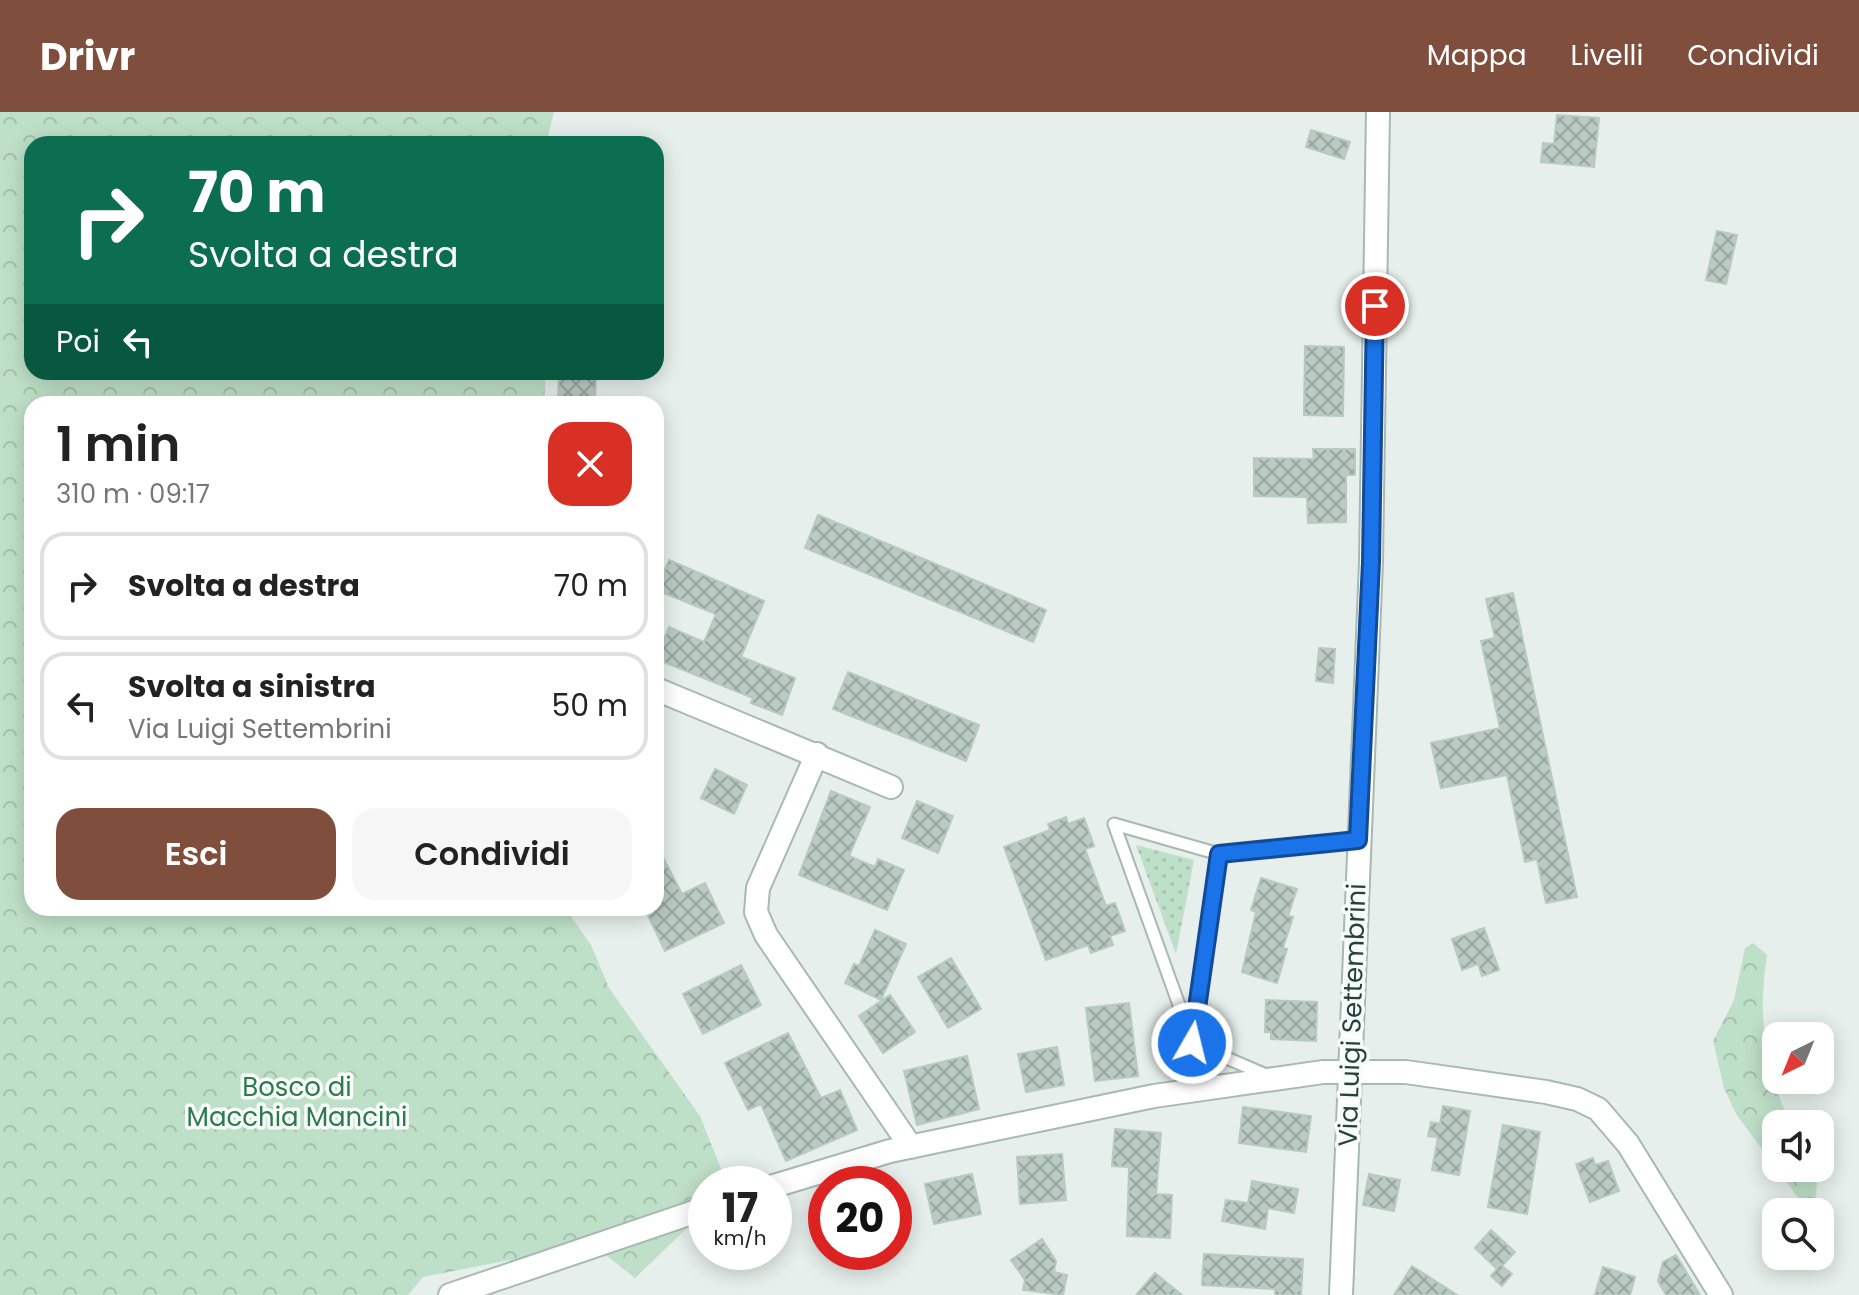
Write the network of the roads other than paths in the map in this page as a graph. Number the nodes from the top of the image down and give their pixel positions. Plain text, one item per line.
1 (1378, 112) edge
2 (664, 692) edge
3 (817, 754) junction
4 (891, 787) dead end
5 (1358, 840) junction
6 (1219, 854) junction
7 (1192, 1043) junction
8 (1352, 1070) junction
9 (1274, 1079) junction
10 (911, 1147) junction
11 (792, 1181) edge
12 (688, 1214) edge
13 (450, 1295) edge
14 (1341, 1295) edge
15 (1721, 1295) edge

1 - 5 street, Via Luigi Settembrini
2 - 3 street
3 - 4 street
3 - 10 street
5 - 6 lane
5 - 8 street, Via Luigi Settembrini
6 - 7 lane
6 - 7 lane
7 - 9 lane
8 - 9 street
8 - 14 street, Via Luigi Settembrini
8 - 15 street
9 - 10 street
10 - 11 street
12 - 13 street

